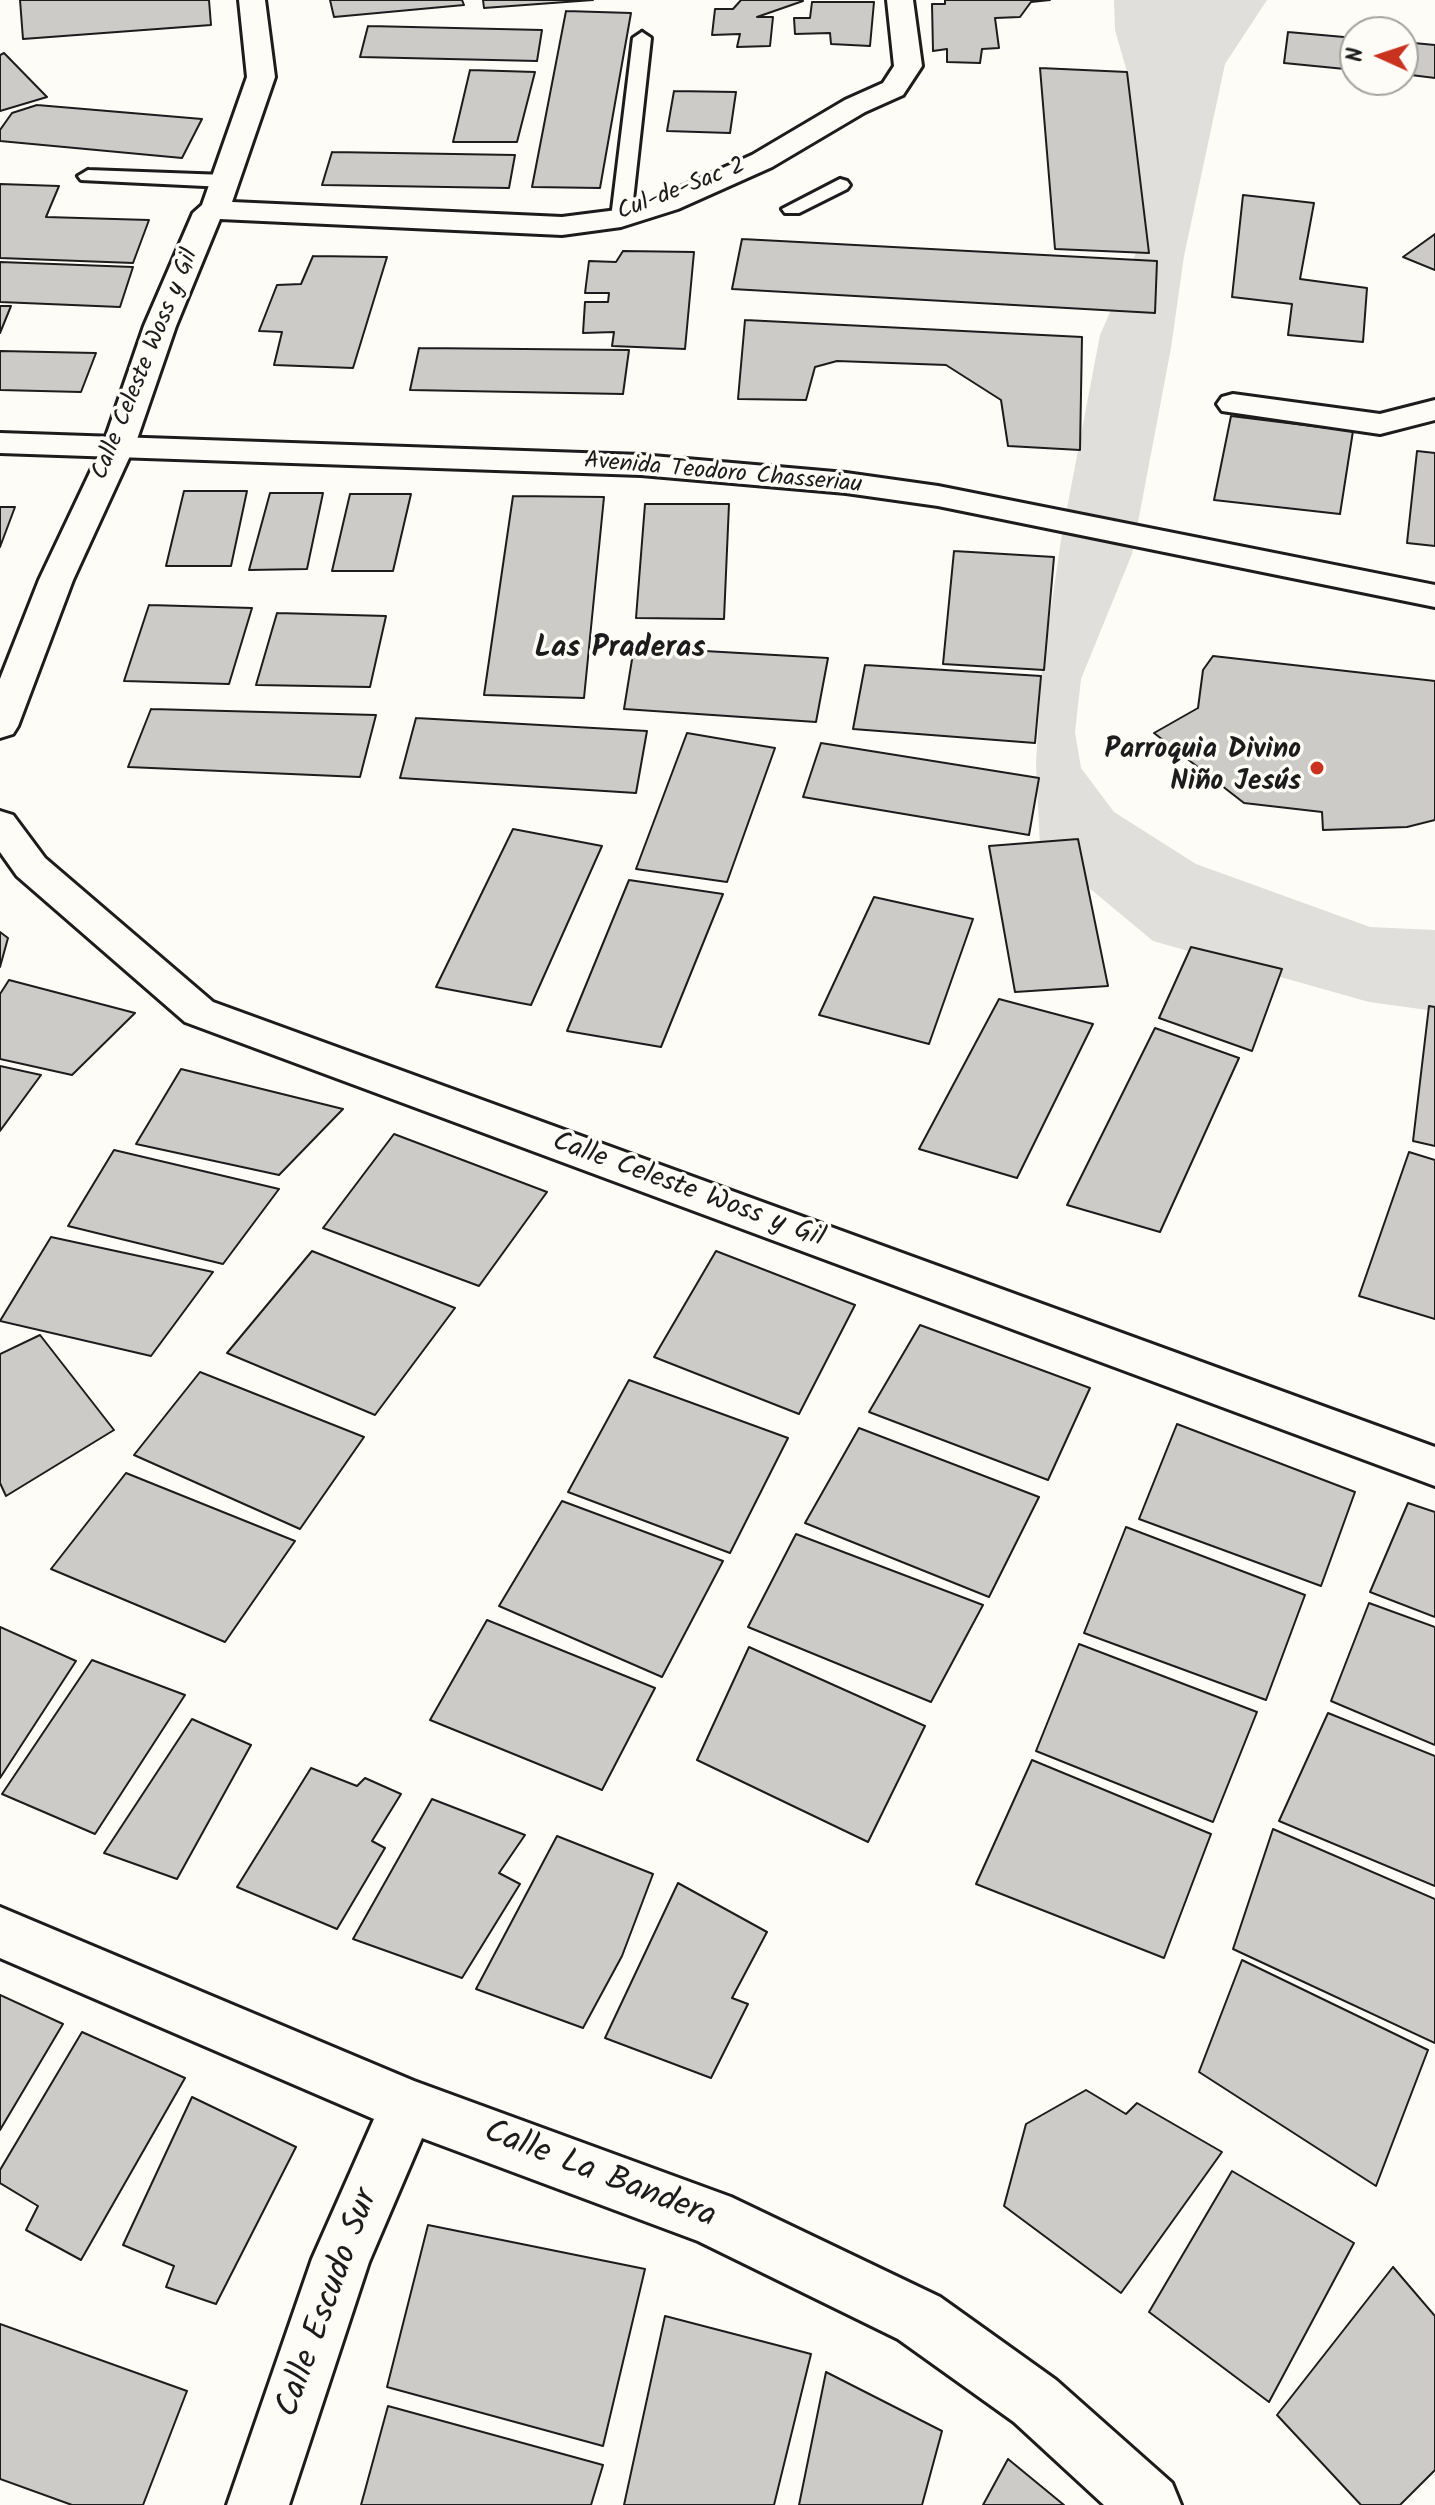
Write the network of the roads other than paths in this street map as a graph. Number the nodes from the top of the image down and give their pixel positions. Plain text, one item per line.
1 (252, 0) edge
2 (900, 0) edge
3 (642, 38) dead end
4 (88, 176) dead end
5 (840, 185) dead end
6 (220, 195) junction
7 (792, 209) dead end
8 (621, 218) junction
9 (1233, 404) dead end
10 (1435, 410) edge
11 (0, 443) edge
12 (119, 445) junction
13 (1435, 596) edge
14 (0, 726) edge
15 (0, 824) edge
16 (16, 871) edge
17 (1435, 1467) edge
18 (0, 1932) edge
19 (408, 2106) junction
20 (258, 2505) edge
21 (1150, 2505) edge

1 - 6 street, Calle Celeste Woss y Gil
2 - 8 street, Cul-de-Sac 2
3 - 8 lane
4 - 6 lane
5 - 7 lane
6 - 8 street, Cul-de-Sac 2
6 - 12 street, Calle Celeste Woss y Gil
9 - 10 street
11 - 12 street, Avenida Teodoro Chasseriau
12 - 13 street, Avenida Teodoro Chasseriau
12 - 14 street, Calle Celeste Woss y Gil
15 - 16 street, Calle Celeste Woss y Gil
16 - 17 street, Calle Celeste Woss y Gil
18 - 19 street, Calle La Bandera
19 - 20 street, Calle Escudo Sur
19 - 21 street, Calle La Bandera

